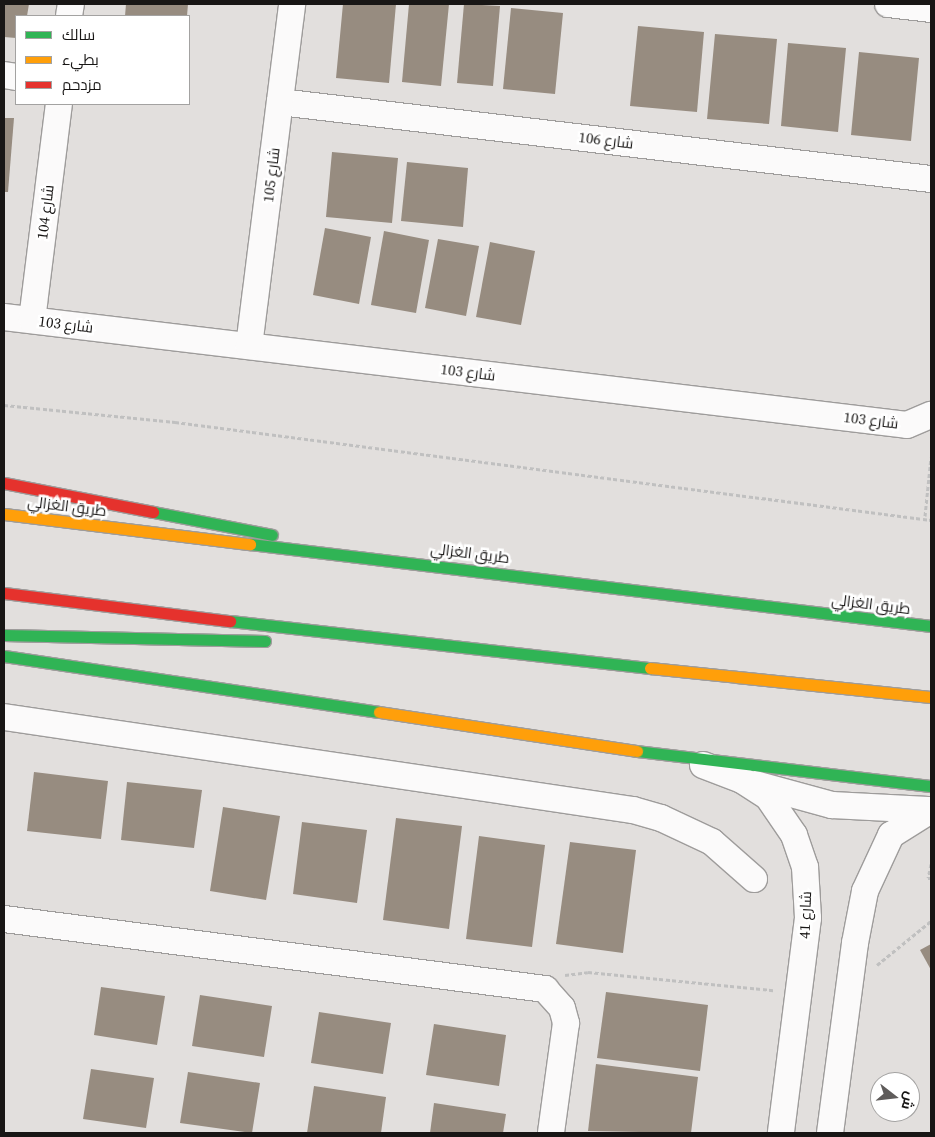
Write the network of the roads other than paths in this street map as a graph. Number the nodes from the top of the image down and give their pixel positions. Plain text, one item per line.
1 (292, 4) edge
2 (888, 4) edge
3 (931, 9) edge
4 (280, 102) junction
5 (58, 105) edge
6 (931, 179) edge
7 (4, 317) edge
8 (32, 320) junction
9 (249, 346) junction
10 (931, 415) edge
11 (4, 483) edge
12 (4, 514) edge
13 (398, 559) junction
14 (4, 593) edge
15 (931, 626) edge
16 (4, 635) edge
17 (395, 642) junction
18 (4, 656) edge
19 (931, 697) edge
20 (4, 717) edge
21 (686, 758) junction
22 (742, 780) junction
23 (930, 802) edge
24 (754, 879) dead end
25 (4, 918) edge
26 (551, 1133) edge
27 (781, 1133) edge
28 (830, 1133) edge

1 - 4 street, شارع 105
2 - 3 street
4 - 6 street, شارع 106
4 - 9 street, شارع 105
5 - 8 street, شارع 104
7 - 8 street, شارع 103
8 - 9 street, شارع 103
9 - 10 street, شارع 103
11 - 13 main road
12 - 13 main road, طريق الغزالي
13 - 15 main road, طريق الغزالي
14 - 17 main road
16 - 17 main road
17 - 19 main road
18 - 21 main road
20 - 24 street
21 - 22 street, شارع 41
21 - 23 main road
22 - 23 street
22 - 27 street, شارع 41
23 - 28 street
25 - 26 street

